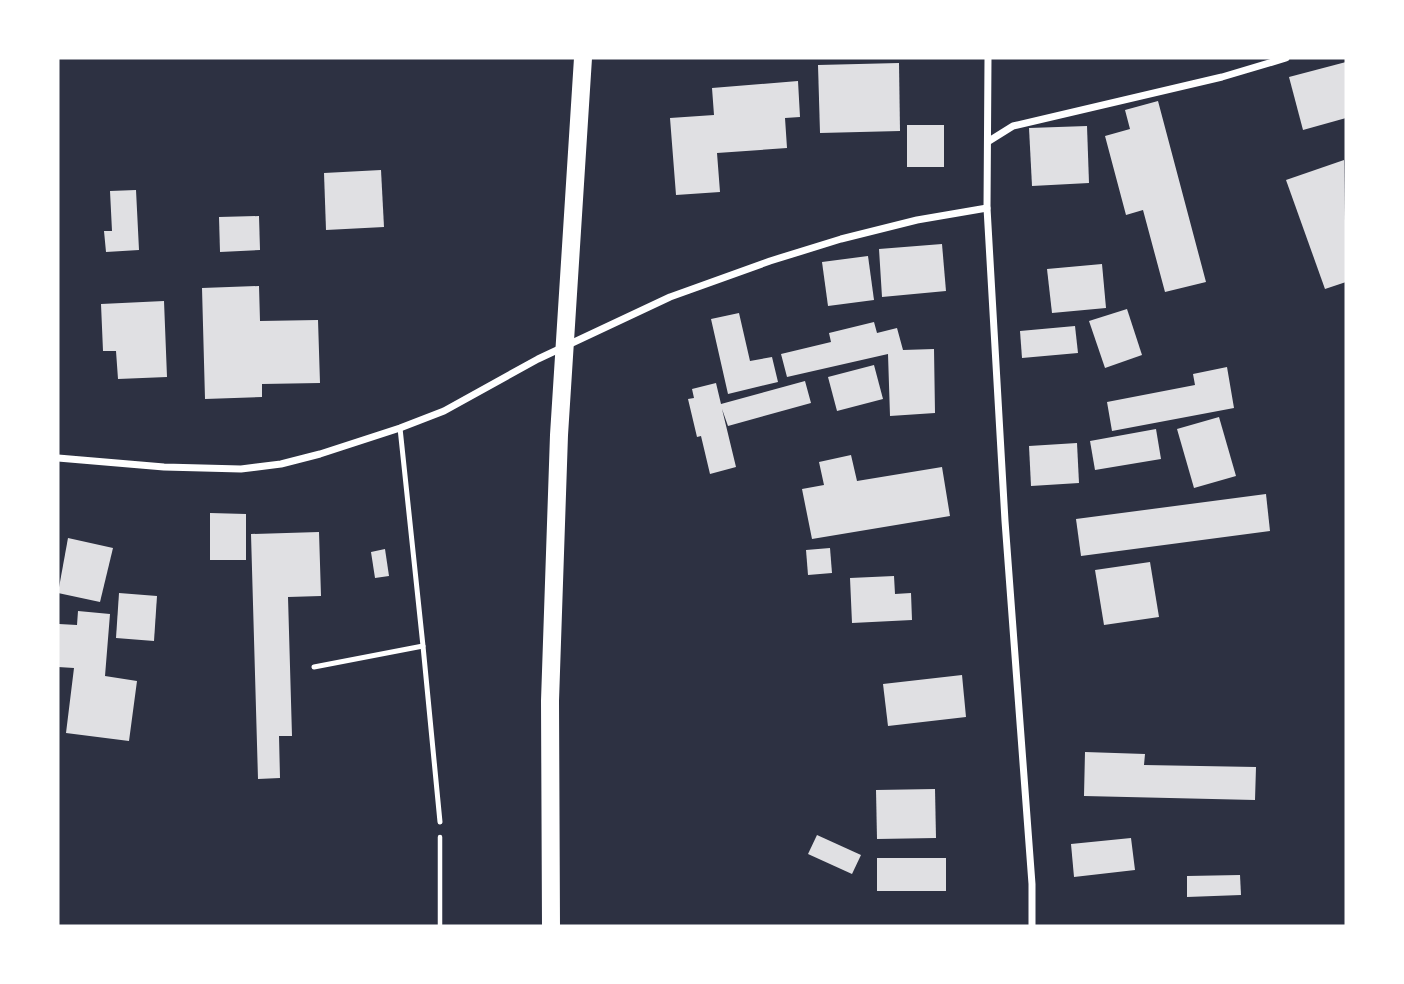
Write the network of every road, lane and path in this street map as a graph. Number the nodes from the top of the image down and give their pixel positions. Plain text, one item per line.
1 (583, 58) edge
2 (988, 58) edge
3 (1286, 58) edge
4 (989, 141) junction
5 (987, 208) junction
6 (400, 428) junction
7 (58, 458) edge
8 (423, 646) junction
9 (314, 667) dead end
10 (440, 822) joint
11 (440, 926) edge
12 (551, 926) edge
13 (1032, 926) edge

1 - 12 main road
2 - 4 street
3 - 4 street
4 - 5 street
5 - 6 street
5 - 13 street
6 - 7 street
6 - 8 lane
8 - 9 lane
8 - 10 lane
10 - 11 path

